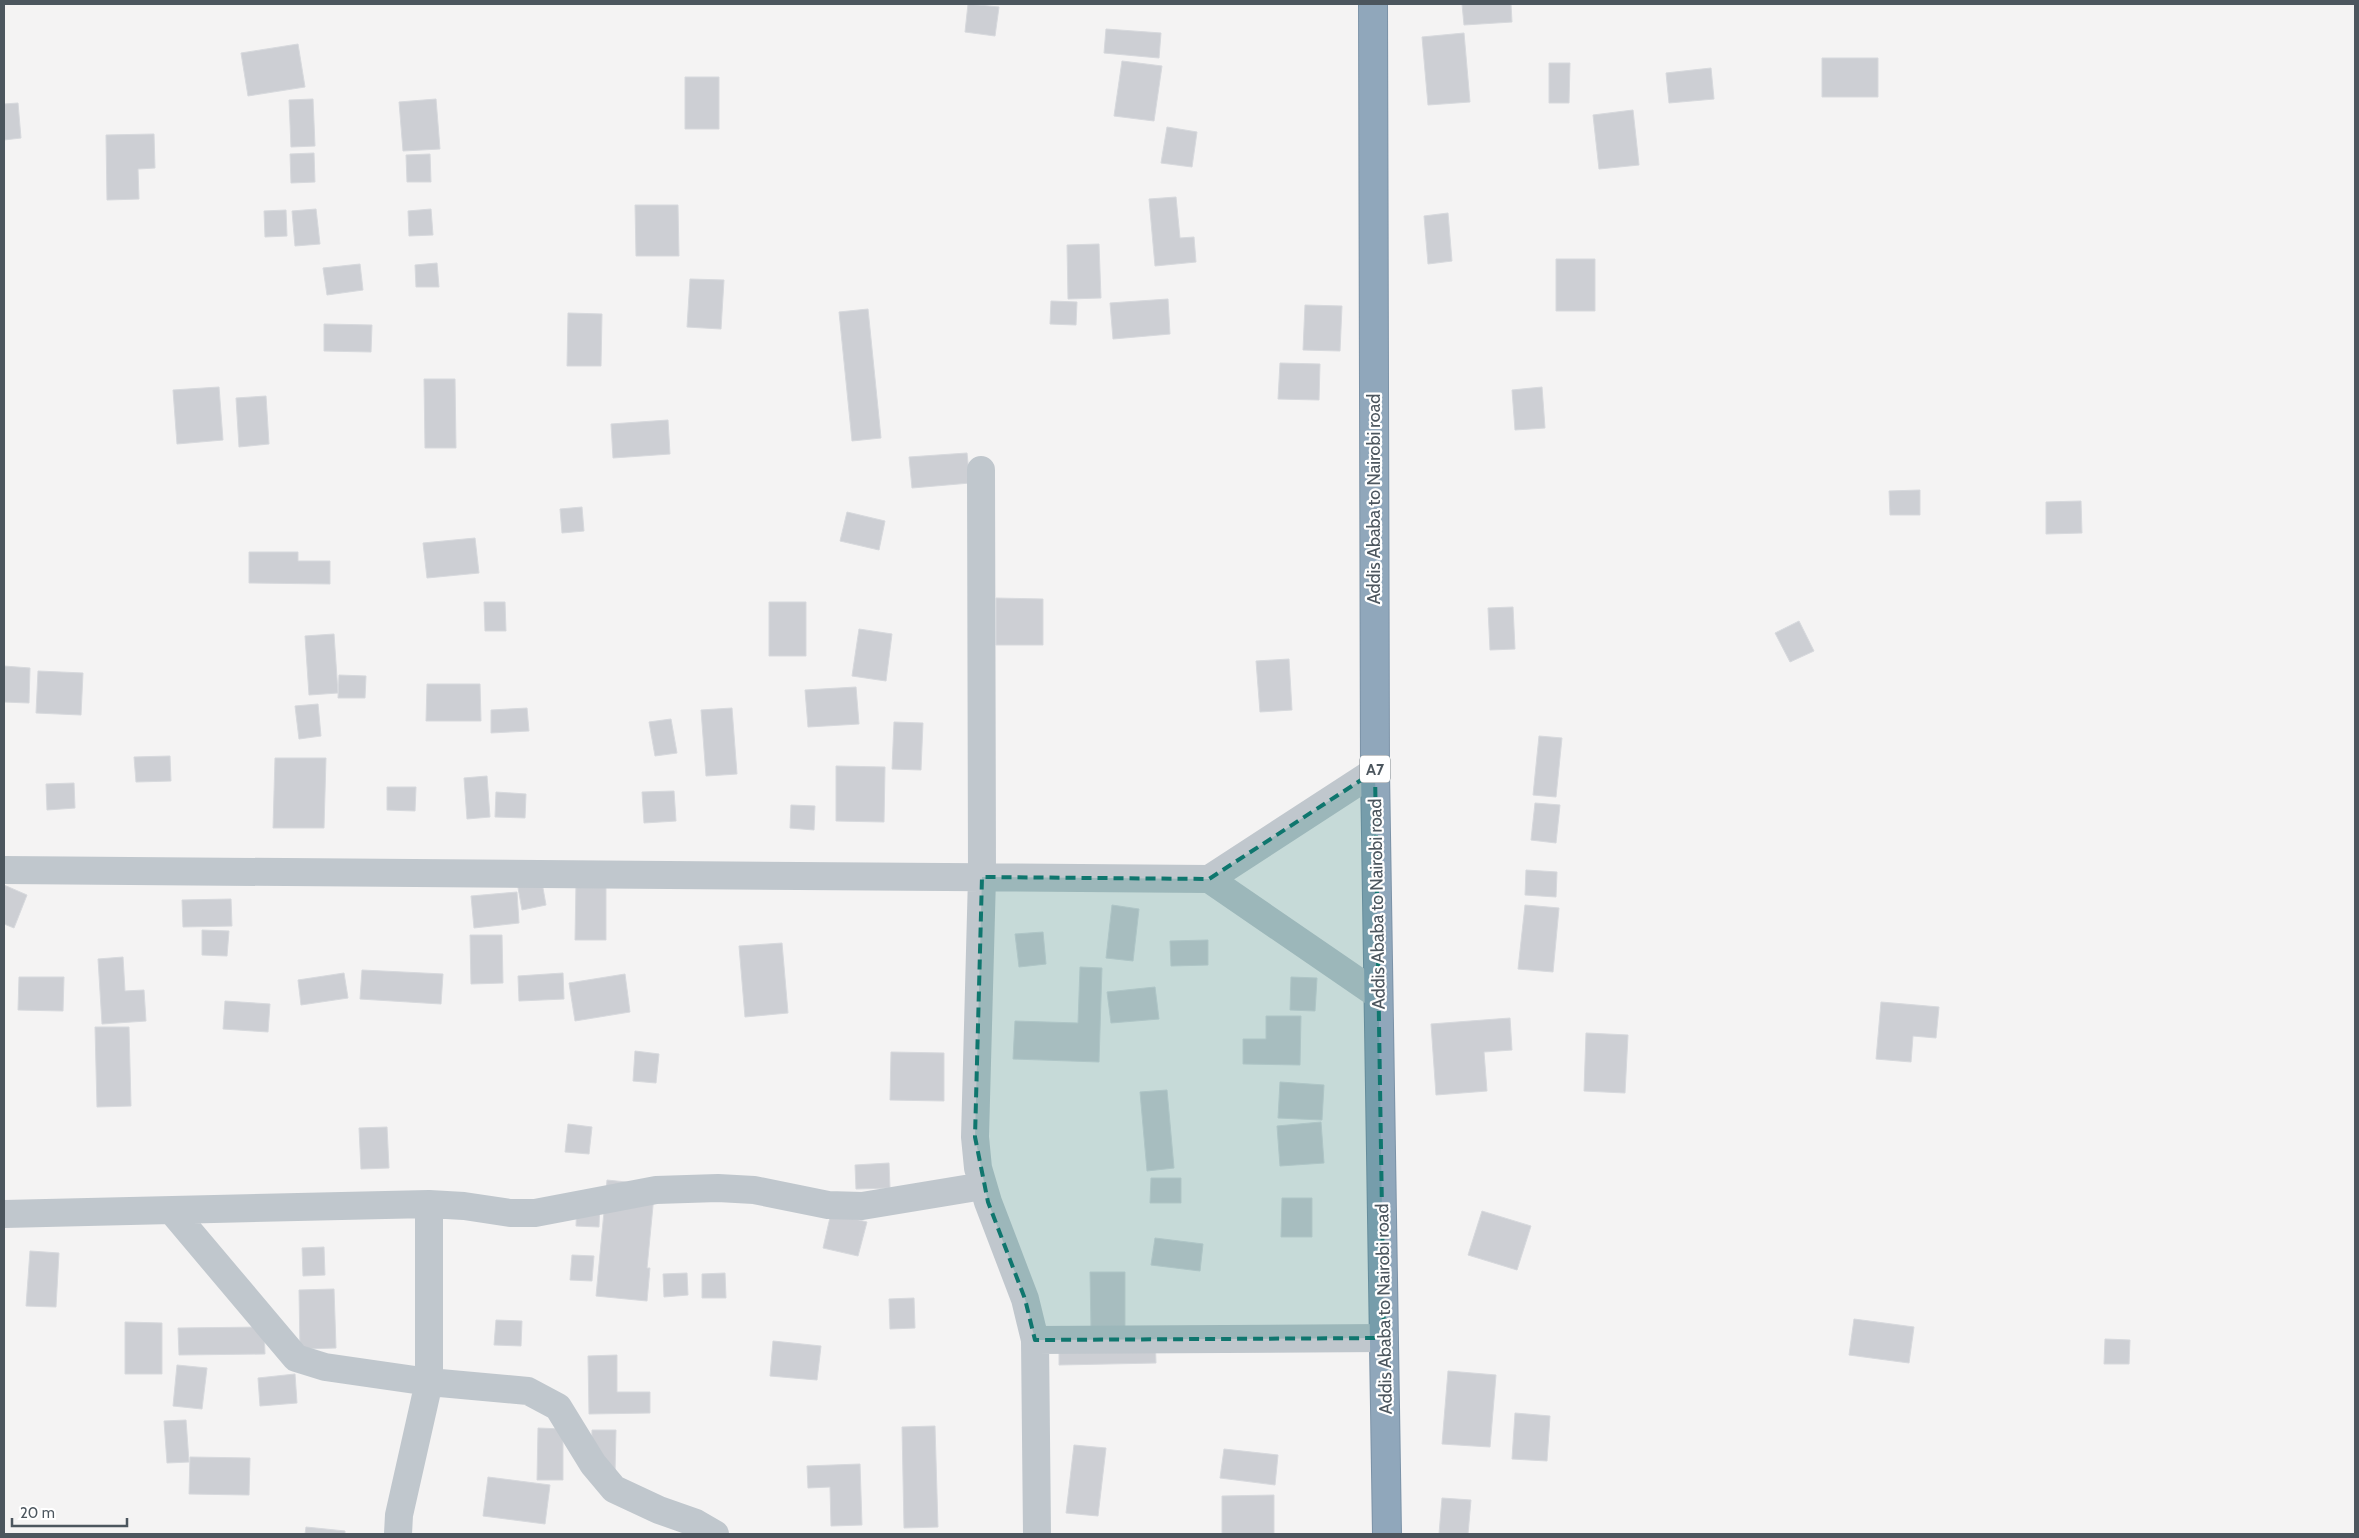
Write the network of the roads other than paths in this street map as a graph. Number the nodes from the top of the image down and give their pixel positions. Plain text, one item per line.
1 (1373, 4) edge
2 (981, 470) dead end
3 (1375, 771) junction
4 (4, 870) edge
5 (982, 877) junction
6 (1208, 879) junction
7 (1378, 995) junction
8 (983, 1186) junction
9 (429, 1204) junction
10 (172, 1211) junction
11 (4, 1214) edge
12 (1384, 1338) junction
13 (1035, 1340) junction
14 (430, 1382) junction
15 (398, 1534) edge
16 (715, 1534) edge
17 (1037, 1534) edge
18 (1387, 1534) edge

1 - 3 highway, Addis Ababa to Nairobi road / A7
2 - 5 street
3 - 6 street
3 - 7 highway, Addis Ababa to Nairobi road / A7
4 - 5 street
5 - 6 street
5 - 8 street
6 - 7 street
7 - 12 highway, Addis Ababa to Nairobi road / A7
8 - 9 street
8 - 13 street
9 - 10 street
9 - 14 street
10 - 11 street
10 - 14 street
12 - 13 street
12 - 18 highway, Addis Ababa to Nairobi road / A7
13 - 17 street
14 - 15 street
14 - 16 street

